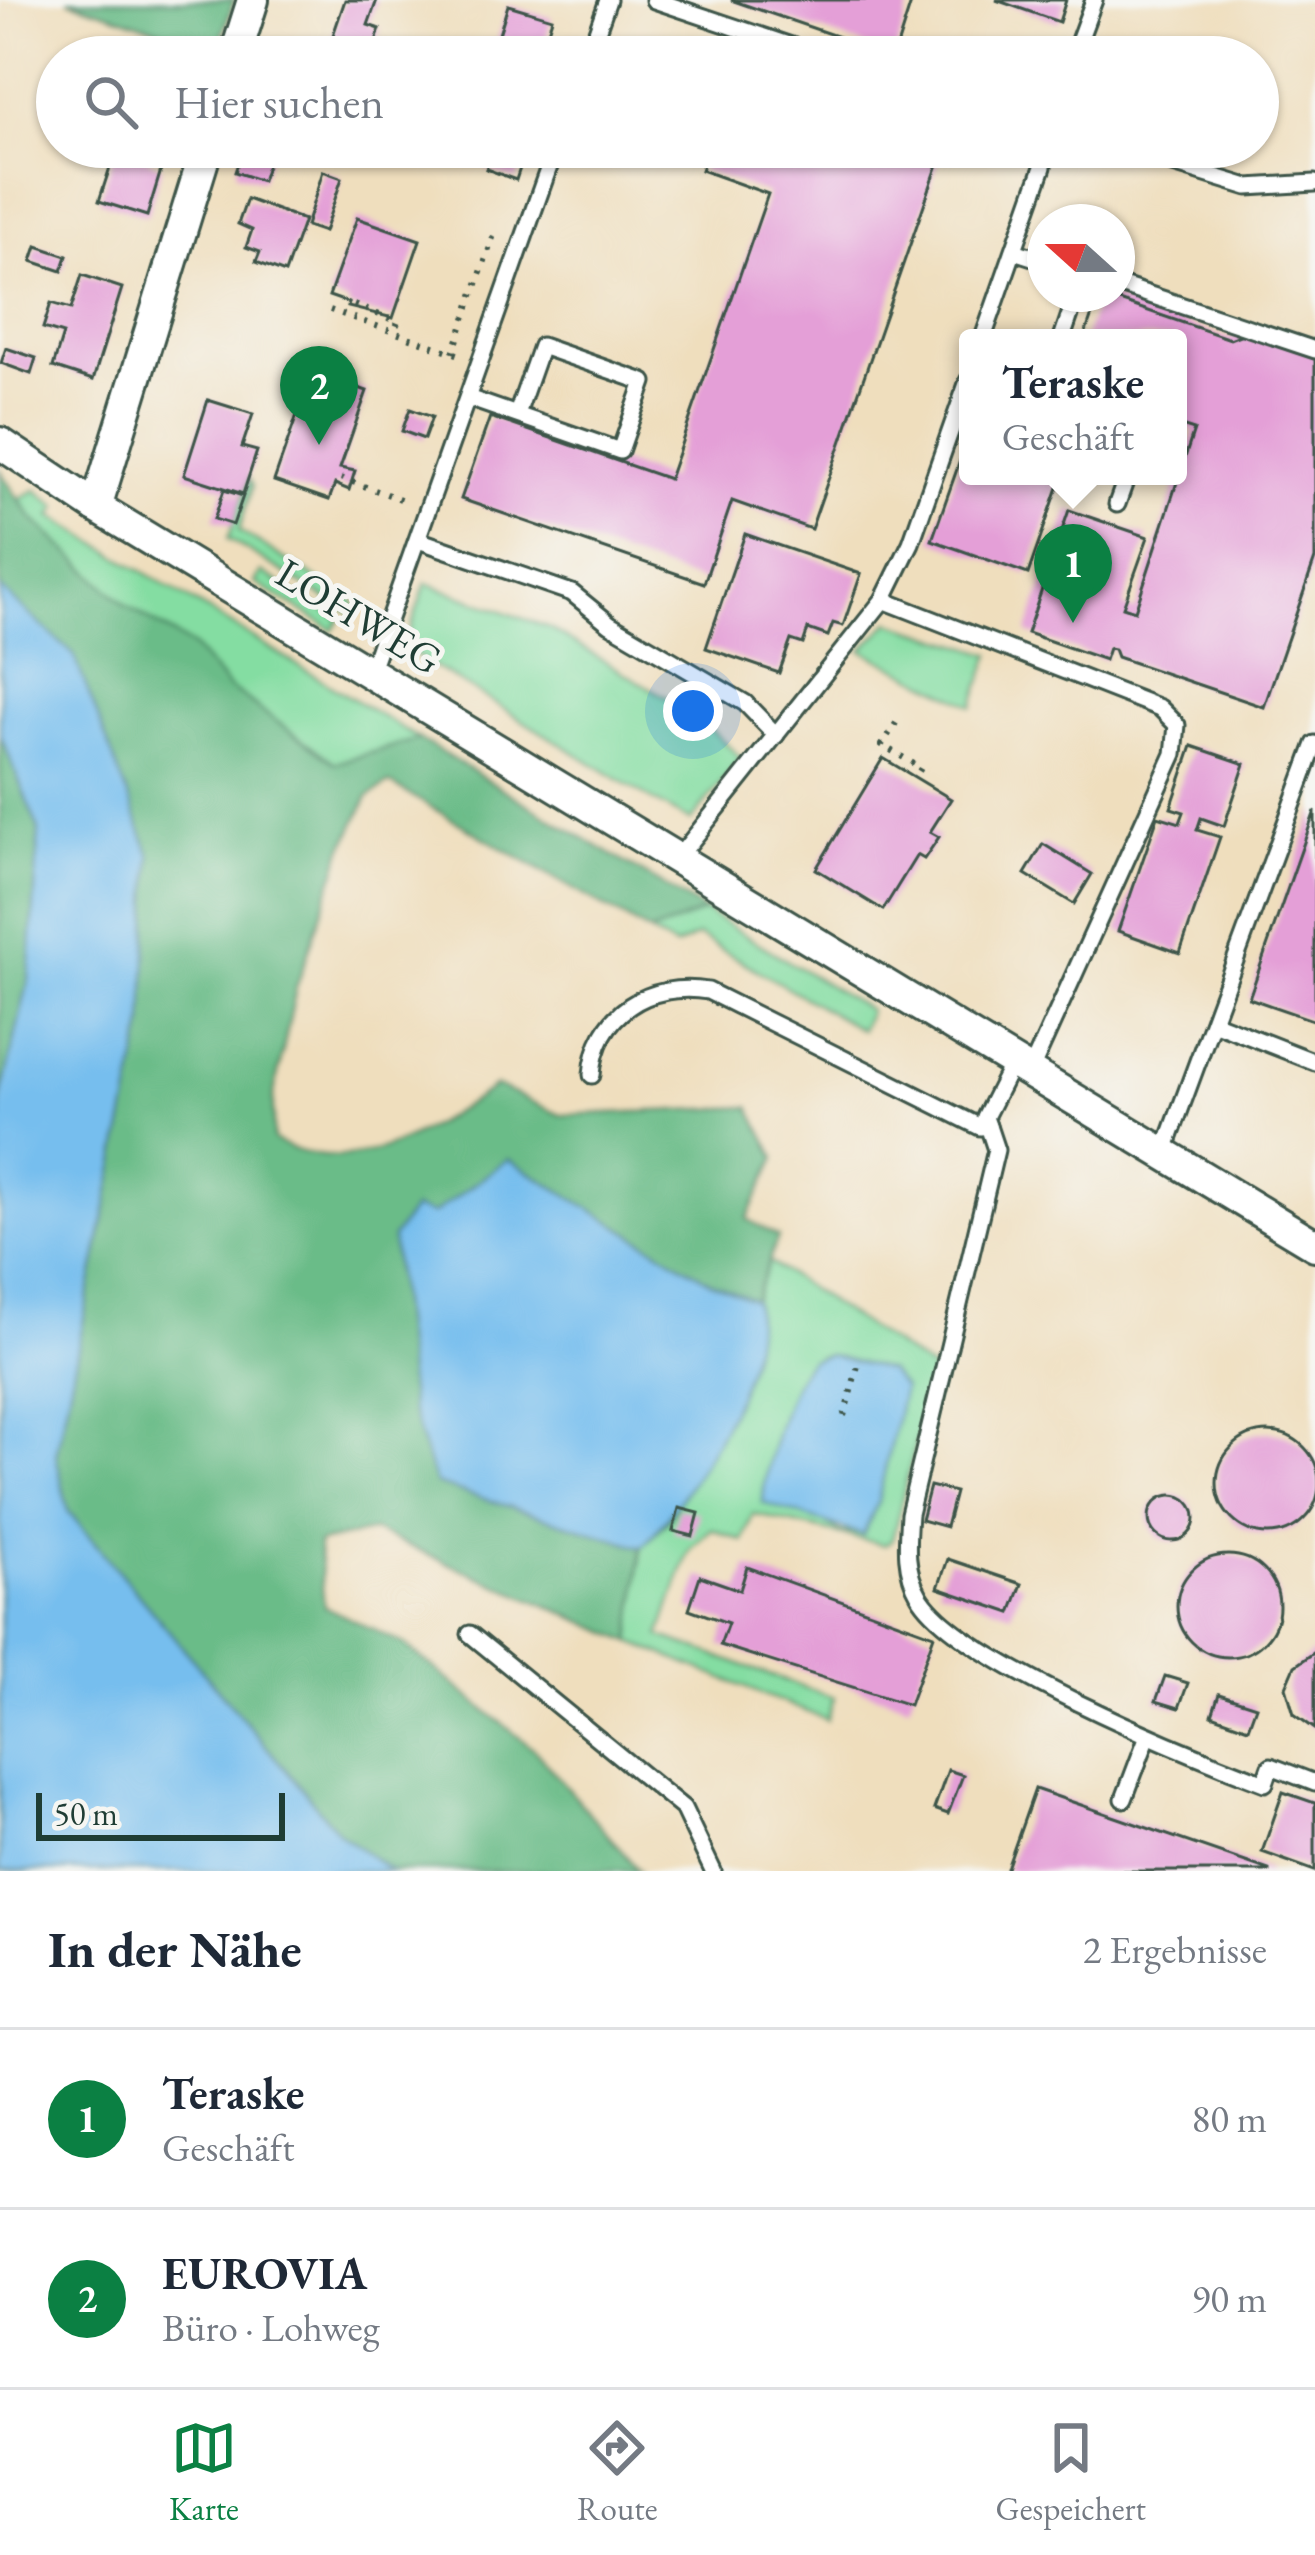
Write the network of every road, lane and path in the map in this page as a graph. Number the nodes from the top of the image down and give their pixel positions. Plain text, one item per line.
1 (253, 0) edge
2 (608, 0) edge
3 (654, 0) edge
4 (1094, 0) edge
5 (242, 36) edge
6 (595, 36) edge
7 (761, 36) edge
8 (1081, 36) edge
9 (201, 168) edge
10 (549, 168) edge
11 (1043, 168) edge
12 (1186, 168) edge
13 (1315, 183) edge
14 (495, 232) dead end
15 (1016, 245) junction
16 (1027, 251) edge
17 (1135, 290) edge
18 (354, 305) dead end
19 (330, 310) dead end
20 (986, 329) edge
21 (394, 332) junction
22 (1315, 350) edge
23 (453, 353) junction
24 (481, 362) junction
25 (468, 398) junction
26 (959, 407) edge
27 (517, 414) junction
28 (0, 442) edge
29 (341, 478) dead end
30 (1124, 485) edge
31 (1117, 504) dead end
32 (96, 507) junction
33 (429, 508) junction
34 (418, 540) junction
35 (883, 600) junction
36 (370, 672) junction
37 (896, 723) dead end
38 (776, 735) junction
39 (1315, 744) edge
40 (915, 778) dead end
41 (677, 859) junction
42 (1213, 1022) junction
43 (1315, 1062) edge
44 (1021, 1067) junction
45 (592, 1075) dead end
46 (988, 1126) junction
47 (1164, 1153) junction
48 (1315, 1244) edge
49 (859, 1362) dead end
50 (844, 1415) dead end
51 (470, 1634) dead end
52 (1147, 1738) junction
53 (1315, 1783) edge
54 (1124, 1799) dead end
55 (713, 1871) edge

1 - 5 street
2 - 6 lane
3 - 7 lane
4 - 8 lane
9 - 32 street
10 - 24 lane
11 - 15 lane
12 - 13 lane
14 - 23 path
15 - 16 lane
15 - 20 lane
17 - 22 lane
18 - 21 path
19 - 21 path
21 - 23 path
23 - 24 path
24 - 25 lane
25 - 27 lane
25 - 33 lane
26 - 35 lane
27 - 27 lane
28 - 32 street, LOHWEG
29 - 33 path
30 - 31 lane
32 - 36 street, LOHWEG
33 - 34 lane
34 - 36 lane
34 - 38 lane
35 - 38 lane
35 - 44 lane
36 - 41 street, LOHWEG
37 - 40 path
38 - 41 lane
39 - 42 lane
41 - 44 street, LOHWEG
42 - 43 lane
42 - 47 lane
44 - 46 lane
44 - 47 street, LOHWEG
45 - 46 lane
46 - 52 lane
47 - 48 street, LOHWEG
49 - 50 path
51 - 55 lane
52 - 53 lane
52 - 54 lane

